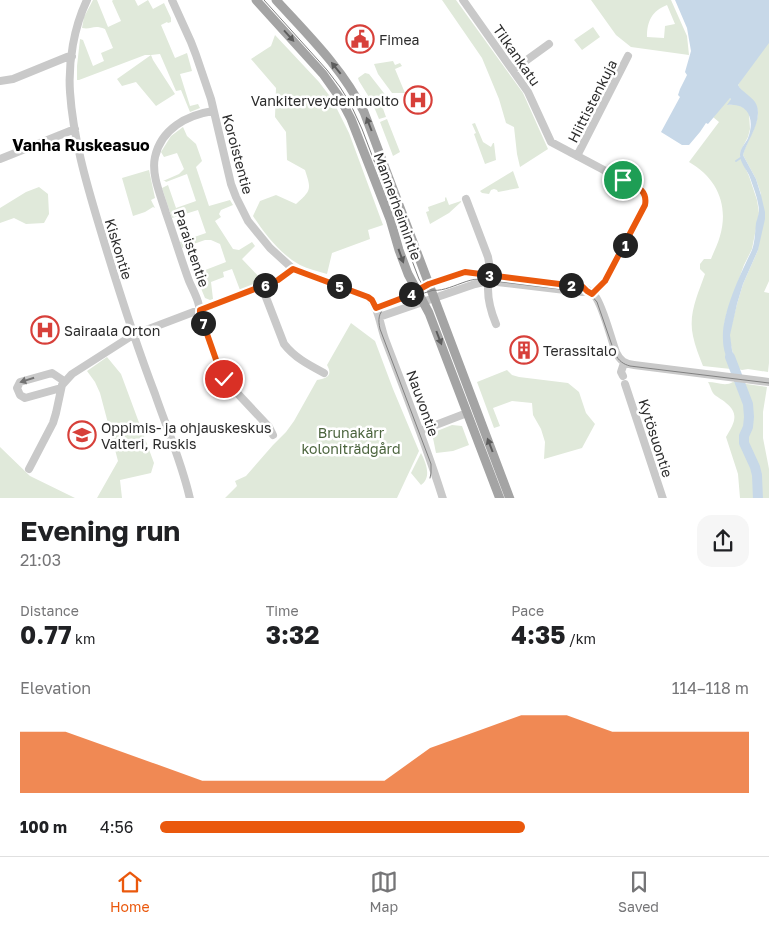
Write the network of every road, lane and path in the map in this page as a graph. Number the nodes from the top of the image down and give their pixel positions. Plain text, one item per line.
1 (87, 0) edge
2 (172, 0) edge
3 (256, 0) edge
4 (276, 0) edge
5 (463, 0) edge
6 (550, 44) dead end
7 (72, 56) junction
8 (628, 56) dead end
9 (513, 70) junction
10 (0, 81) edge
11 (214, 111) junction
12 (75, 128) junction
13 (577, 156) junction
14 (0, 159) edge
15 (466, 199) dead end
16 (293, 269) junction
17 (489, 278) junction
18 (429, 284) junction
19 (262, 286) junction
20 (417, 291) junction
21 (590, 292) junction
22 (435, 298) junction
23 (424, 302) junction
24 (376, 308) junction
25 (200, 310) junction
26 (379, 317) junction
27 (496, 324) dead end
28 (133, 335) junction
29 (624, 363) junction
30 (324, 373) dead end
31 (769, 382) edge
32 (62, 385) junction
33 (467, 413) junction
34 (420, 431) junction
35 (273, 435) dead end
36 (29, 469) dead end
37 (190, 498) edge
38 (443, 498) edge
39 (500, 498) edge
40 (510, 498) edge
41 (663, 498) edge

1 - 7 street, Kiskontie
2 - 11 street, Koroistentie
3 -> 20 main road, Mannerheimintie
18 -> 4 main road, Mannerheimintie
5 - 9 street, Tilkankatu
6 - 9 street
7 - 10 street
7 - 12 street, Kiskontie
8 - 13 street, Hiittistenkuja
9 - 13 street, Tilkankatu
11 - 16 street, Koroistentie
11 - 25 street, Paraistentie
12 - 14 street
12 - 28 street, Kiskontie
13 - 21 street, Tilkankatu
15 - 17 street
16 - 19 street
16 - 24 street, Koroistentie
17 - 18 street
17 - 21 street
17 - 22 street
17 - 27 street
18 - 20 street
18 - 22 main road, Mannerheimintie
19 - 25 street
19 - 30 street
20 - 23 main road, Mannerheimintie
20 - 24 street
21 - 29 street
22 - 23 street
40 -> 22 main road, Mannerheimintie
23 - 26 street
23 -> 33 main road, Mannerheimintie
24 - 26 street
25 - 28 street
25 - 35 street, Paraistentie
26 - 34 street, Nauvontie
28 - 32 street
28 - 37 street, Kiskontie
29 - 31 street
29 - 41 street, Kytösuontie
32 -> 32 street
32 - 36 street
33 - 34 street
33 - 39 main road, Mannerheimintie
34 - 38 street, Nauvontie

